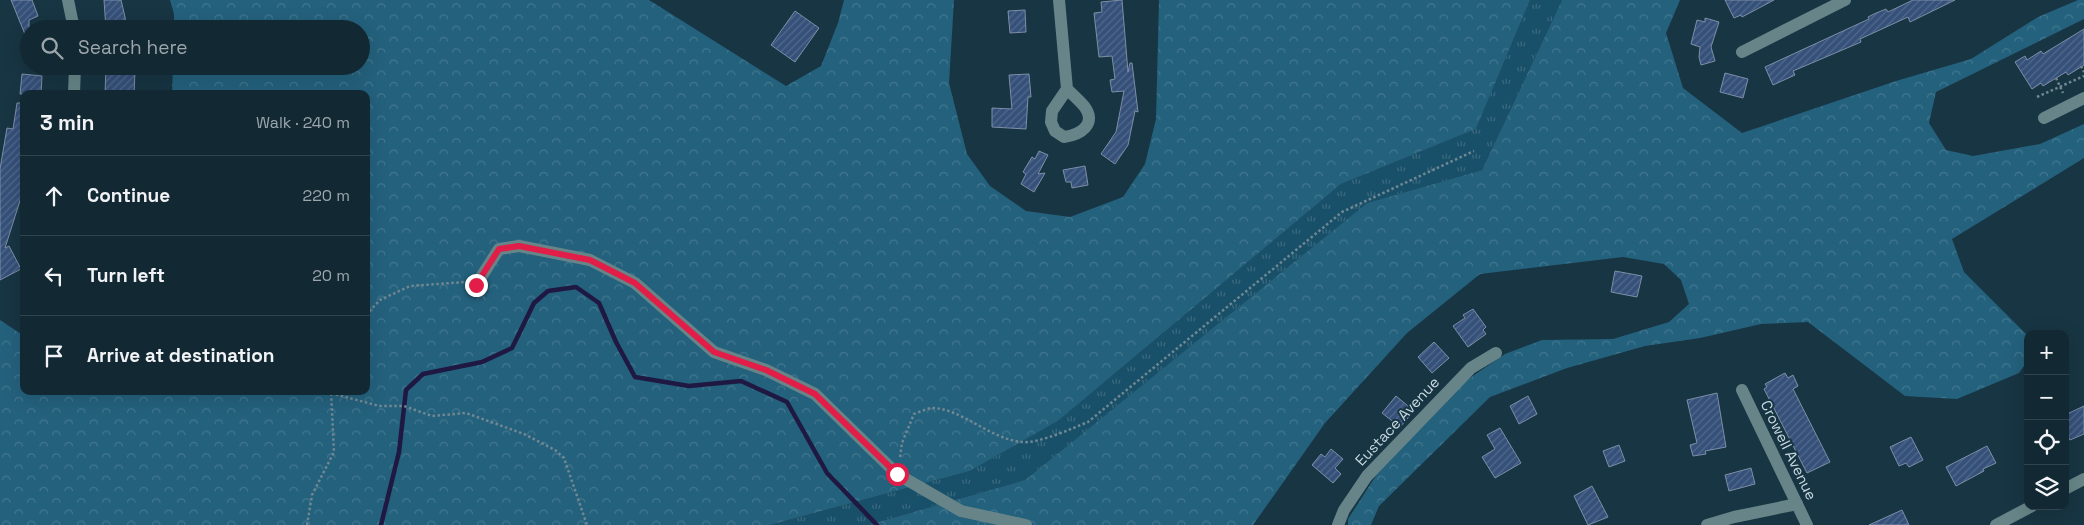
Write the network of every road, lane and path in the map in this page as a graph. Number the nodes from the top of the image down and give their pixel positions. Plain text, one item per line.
1 (68, 0) edge
2 (1059, 0) edge
3 (1845, 0) edge
4 (72, 20) edge
5 (1742, 52) dead end
6 (2082, 66) dead end
7 (2084, 74) edge
8 (75, 75) edge
9 (1067, 88) dead end
10 (74, 90) edge
11 (2037, 97) dead end
12 (2084, 98) edge
13 (2044, 118) dead end
14 (1474, 151) dead end
15 (476, 285) joint
16 (370, 311) edge
17 (1496, 353) dead end
18 (1742, 390) dead end
19 (331, 395) edge
20 (341, 395) edge
21 (897, 474) junction
22 (2084, 479) edge
23 (2069, 487) edge
24 (1796, 504) junction
25 (2024, 510) edge
26 (307, 525) edge
27 (587, 525) edge
28 (1026, 525) edge
29 (1338, 525) edge
30 (1707, 525) edge
31 (1807, 525) edge
32 (1996, 525) edge

1 - 4 street
2 - 9 street
3 - 5 street
6 - 7 path
7 - 11 path
8 - 10 street
12 - 13 street
14 - 21 path
15 - 16 path
15 - 21 street
17 - 29 street, Eustace Avenue
18 - 24 street, Crowell Avenue
19 - 26 path
20 - 27 path
21 - 28 street
22 - 23 street
24 - 30 street
24 - 31 street, Crowell Avenue
25 - 32 street

